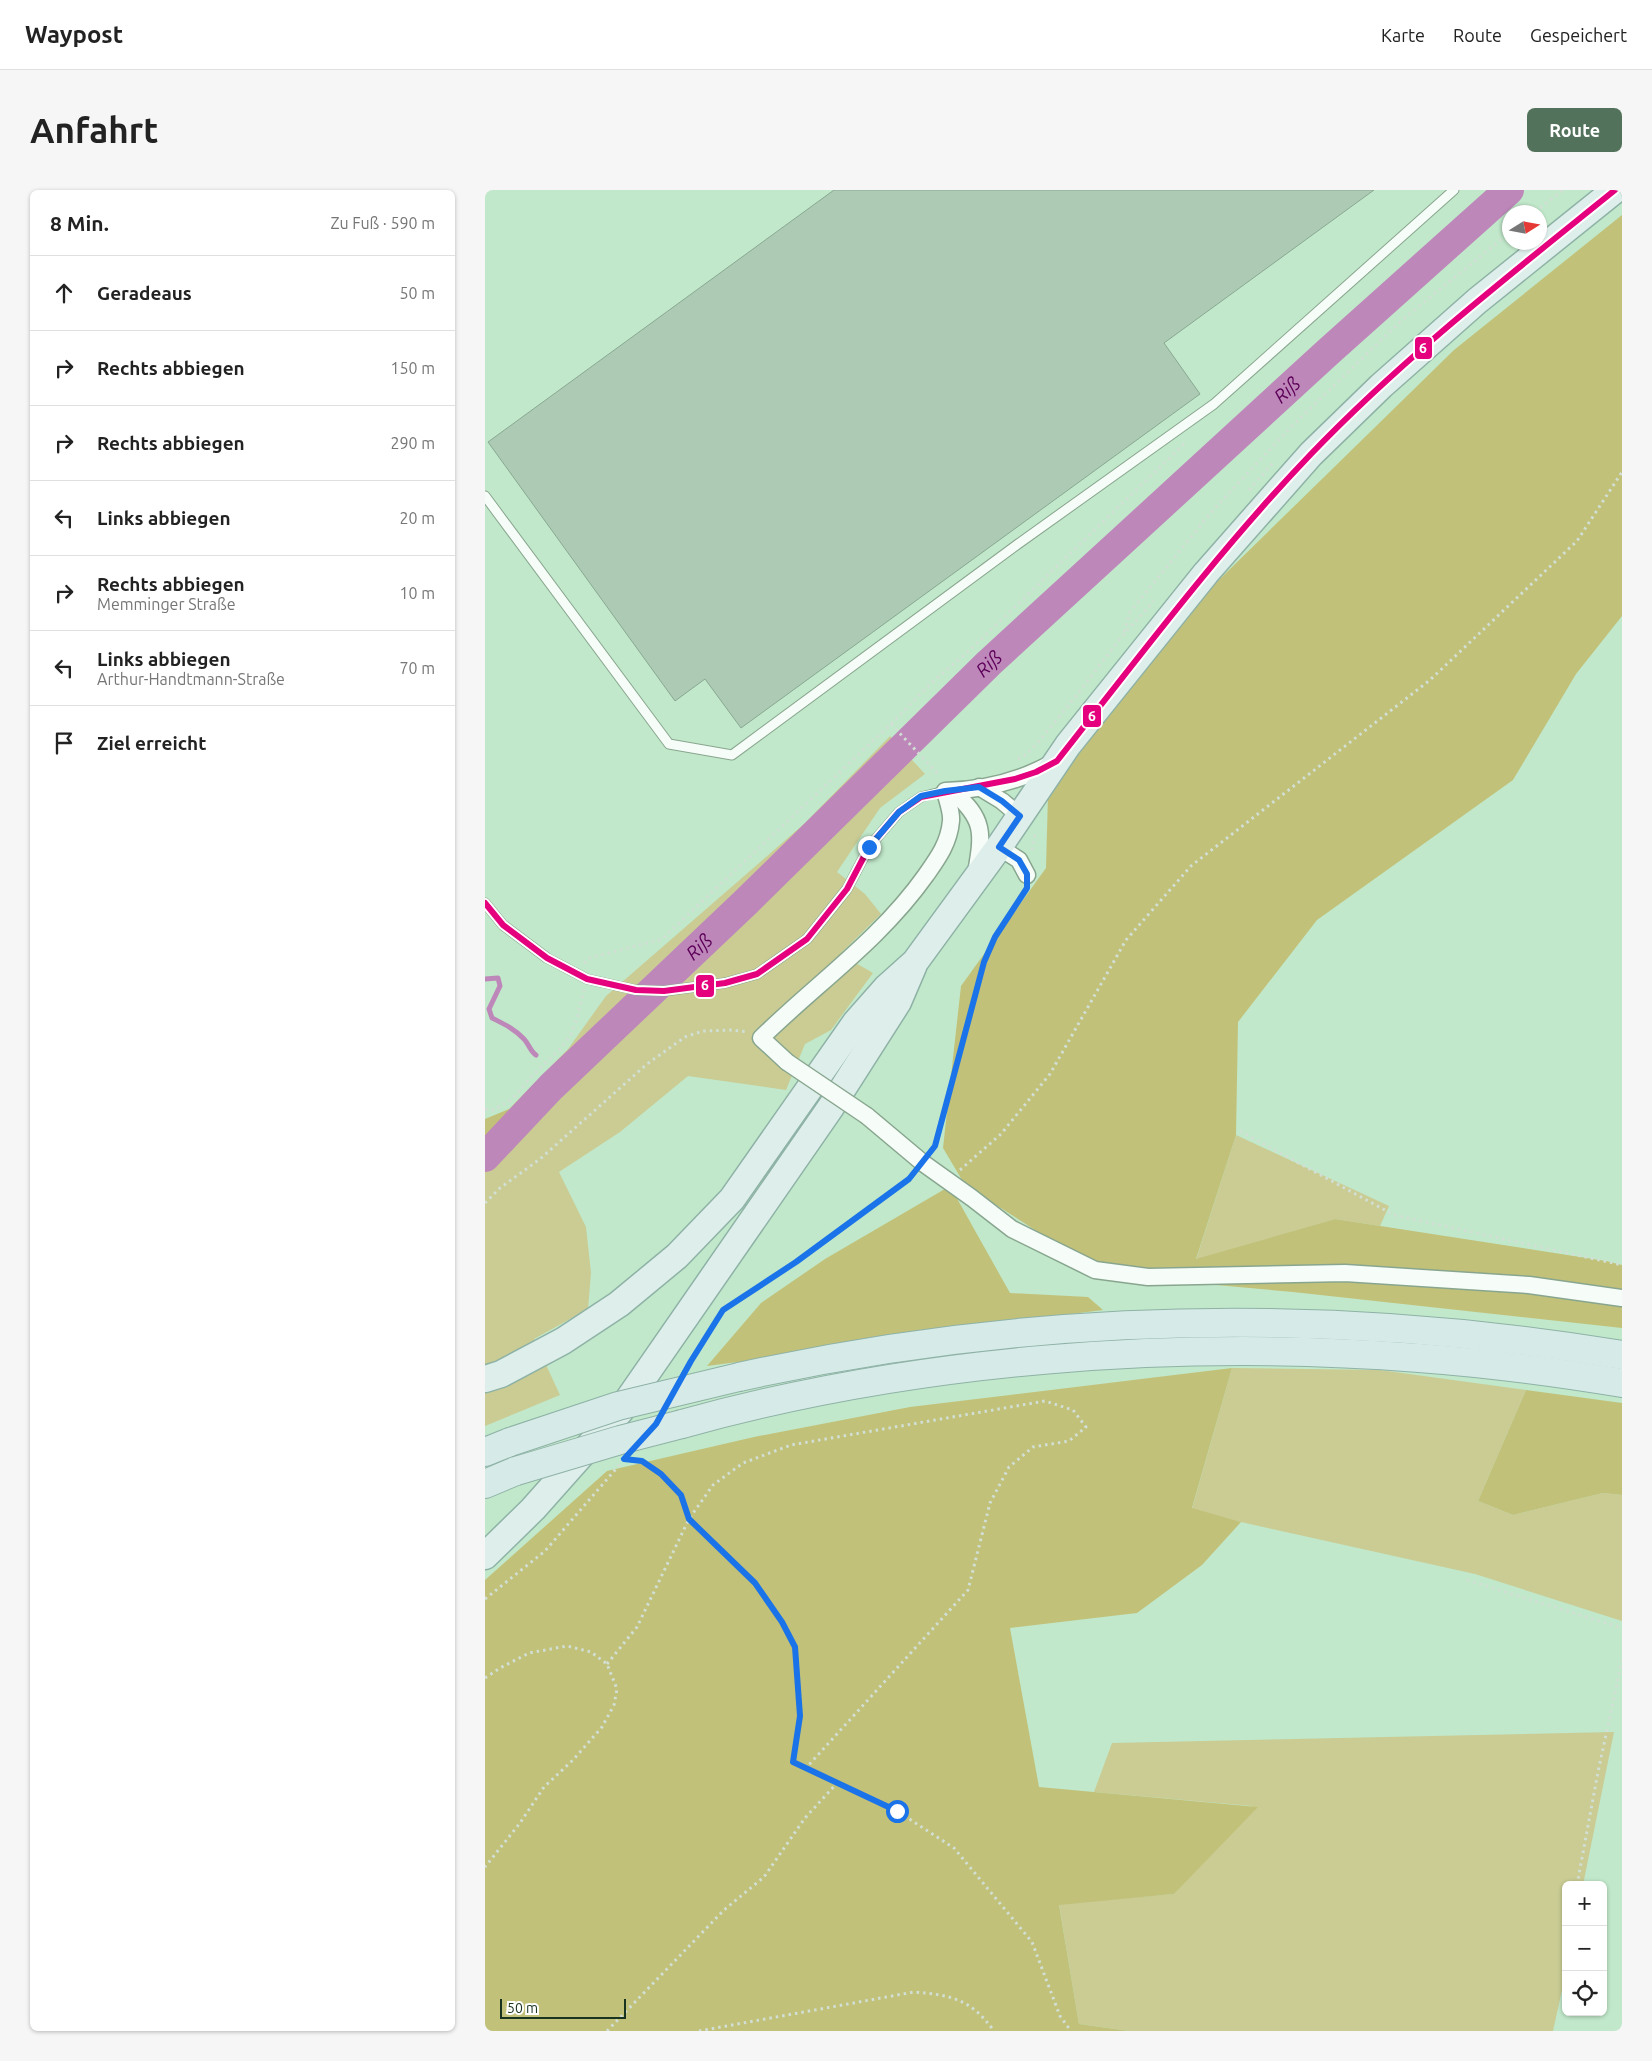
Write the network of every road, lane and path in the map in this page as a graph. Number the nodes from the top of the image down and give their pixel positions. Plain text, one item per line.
1 (1454, 190) edge
2 (1563, 190) edge
3 (1615, 190) edge
4 (1544, 205) edge
5 (1502, 239) edge
6 (1188, 440) dead end
7 (1622, 472) edge
8 (485, 496) edge
9 (891, 724) junction
10 (1057, 761) junction
11 (1011, 762) dead end
12 (949, 773) dead end
13 (979, 787) junction
14 (948, 791) junction
15 (1028, 824) junction
16 (999, 847) junction
17 (1027, 874) junction
18 (974, 881) junction
19 (485, 903) edge
20 (915, 962) junction
21 (575, 972) junction
22 (587, 979) junction
23 (761, 1038) junction
24 (485, 1109) edge
25 (1240, 1131) dead end
26 (923, 1163) junction
27 (949, 1180) junction
28 (485, 1203) edge
29 (1622, 1265) edge
30 (1622, 1298) edge
31 (1622, 1355) edge
32 (686, 1369) dead end
33 (485, 1380) edge
34 (1622, 1383) edge
35 (498, 1444) edge
36 (485, 1452) edge
37 (485, 1482) edge
38 (689, 1519) junction
39 (485, 1556) edge
40 (1467, 1580) dead end
41 (485, 1599) edge
42 (1622, 1628) edge
43 (1622, 1660) edge
44 (607, 1664) junction
45 (485, 1678) edge
46 (807, 1768) junction
47 (838, 1782) junction
48 (485, 1867) edge
49 (1578, 1881) edge
50 (607, 2031) edge
51 (699, 2031) edge
52 (994, 2031) edge
53 (1071, 2031) edge

1 - 8 lane
2 - 4 path
3 - 10 main road
5 - 11 path
6 - 9 path
7 - 27 path
9 - 12 path
9 - 21 path
10 - 13 street
10 - 15 main road
13 - 14 street
13 - 15 street
14 - 18 street
14 - 22 lane
14 - 23 street
15 - 16 main road
15 - 17 path
16 - 17 street
16 - 18 main road
17 - 26 path
18 - 20 main road
19 - 21 lane
20 - 33 main road
20 - 39 main road
21 - 22 lane
22 - 24 path
23 - 26 street, bridge
23 - 28 path
25 - 29 path
26 - 27 street
26 - 32 path
27 - 30 street
31 - 35 highway, bridge
34 - 37 highway, bridge
35 - 36 highway
38 - 41 path
38 - 44 path
38 - 46 path
38 - 46 path
40 - 42 path
43 - 49 path
44 - 45 path
44 - 48 path
46 - 47 path
47 - 50 path
47 - 53 path
51 - 52 path

